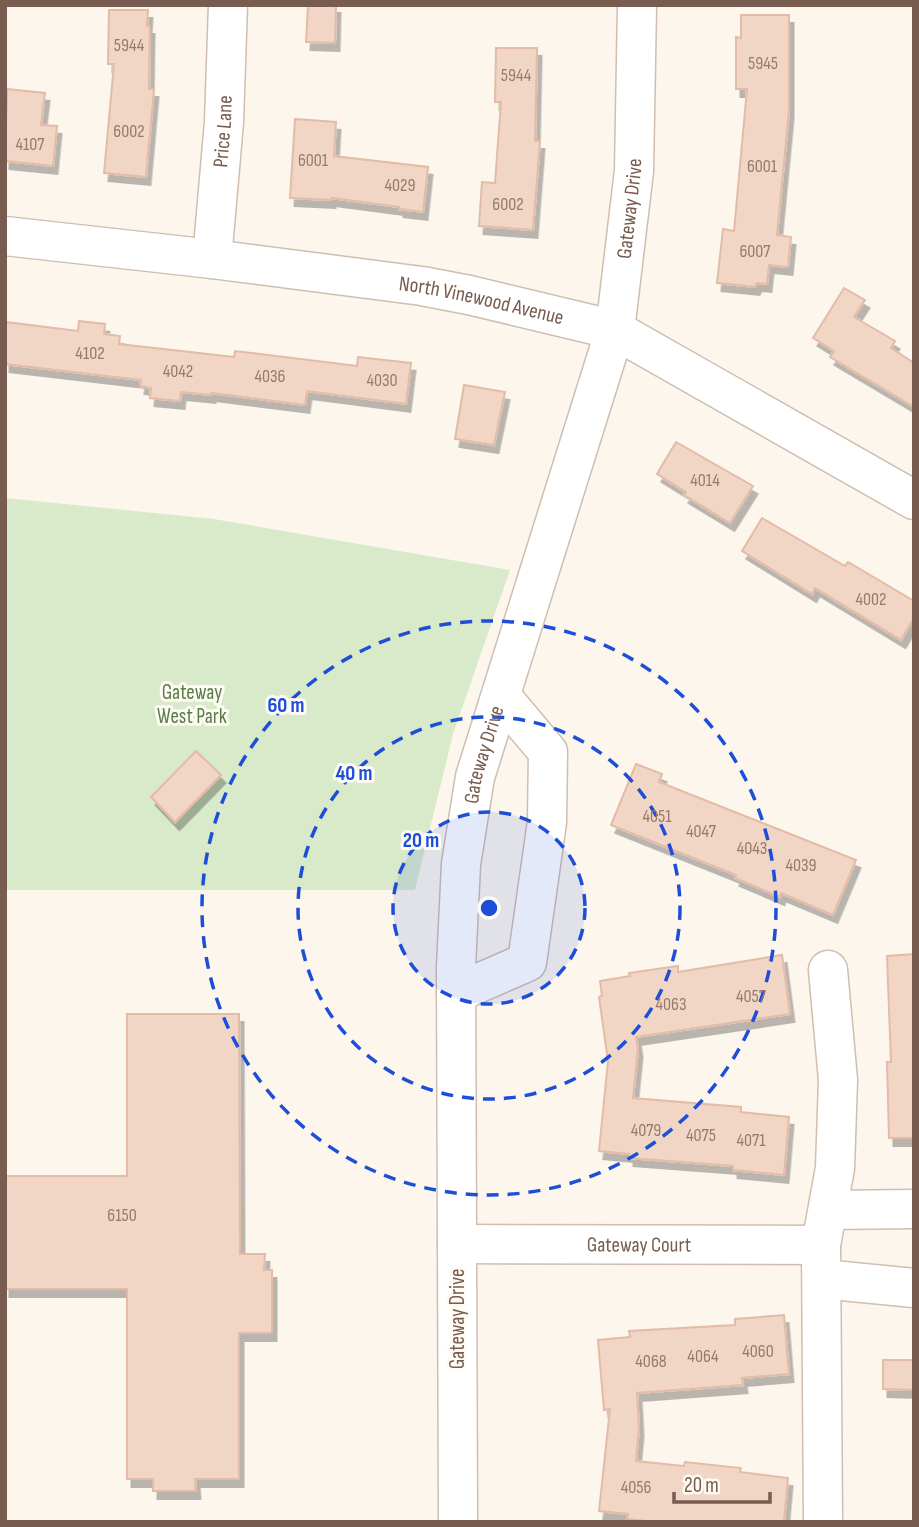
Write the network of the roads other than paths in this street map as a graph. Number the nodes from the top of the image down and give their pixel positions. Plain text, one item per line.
1 (228, 5) edge
2 (637, 5) edge
3 (5, 236) edge
4 (212, 259) junction
5 (615, 330) junction
6 (914, 500) edge
7 (501, 696) junction
8 (828, 970) dead end
9 (456, 993) junction
10 (914, 1209) edge
11 (457, 1244) junction
12 (824, 1244) junction
13 (914, 1288) edge
14 (823, 1521) edge
15 (458, 1522) edge

1 - 4 street, Price Lane
2 - 5 street, Gateway Drive
3 - 4 street, North Vinewood Avenue
4 - 5 street, North Vinewood Avenue
5 - 6 street, North Vinewood Avenue
5 - 7 street, Gateway Drive
7 - 9 street, Gateway Drive
7 - 9 street
8 - 12 street
9 - 11 street, Gateway Drive
10 - 12 street, Gateway Court
11 - 12 street, Gateway Court
11 - 15 street, Gateway Drive
12 - 13 street, Gateway Court
12 - 14 street

